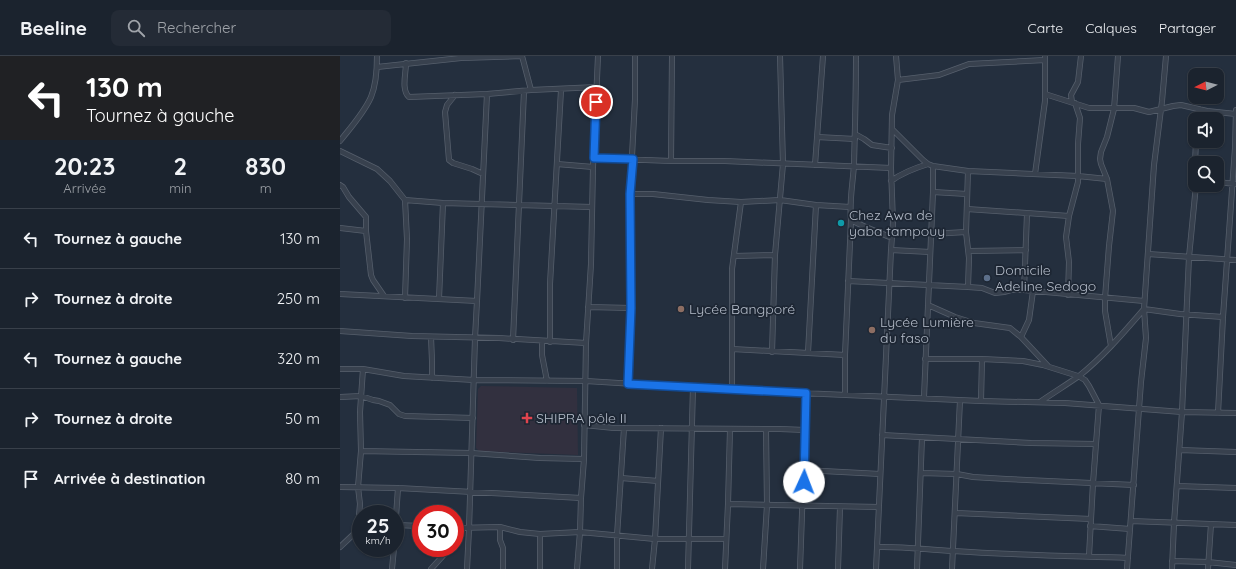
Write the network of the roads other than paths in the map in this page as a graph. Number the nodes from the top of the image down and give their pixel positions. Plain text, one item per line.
1 (377, 56) edge
2 (522, 56) edge
3 (598, 56) edge
4 (635, 56) edge
5 (672, 56) edge
6 (780, 56) edge
7 (856, 56) edge
8 (896, 56) edge
9 (1081, 56) edge
10 (1118, 56) edge
11 (1166, 56) edge
12 (824, 57) edge
13 (1045, 58) edge
14 (406, 63) junction
15 (377, 67) junction
16 (898, 80) junction
17 (597, 87) junction
18 (531, 90) junction
19 (561, 90) junction
20 (524, 91) junction
21 (487, 94) junction
22 (1045, 94) junction
23 (455, 95) junction
24 (1074, 103) junction
25 (1114, 108) junction
26 (1161, 109) junction
27 (1199, 109) junction
28 (1236, 110) edge
29 (1199, 112) edge
30 (1236, 114) edge
31 (892, 129) junction
32 (855, 136) junction
33 (817, 137) junction
34 (340, 141) edge
35 (892, 148) junction
36 (1236, 148) edge
37 (340, 151) edge
38 (594, 158) junction
39 (633, 159) junction
40 (671, 161) junction
41 (557, 164) junction
42 (783, 164) junction
43 (928, 164) junction
44 (815, 165) junction
45 (934, 166) junction
46 (593, 167) junction
47 (854, 167) junction
48 (891, 168) junction
49 (968, 171) junction
50 (483, 174) junction
51 (1035, 174) junction
52 (1078, 176) junction
53 (1107, 179) junction
54 (891, 181) junction
55 (1224, 183) edge
56 (1234, 184) edge
57 (340, 185) edge
58 (933, 192) junction
59 (1195, 192) edge
60 (630, 194) junction
61 (967, 194) junction
62 (405, 200) junction
63 (780, 200) junction
64 (741, 202) junction
65 (443, 203) junction
66 (482, 204) junction
67 (519, 205) junction
68 (816, 205) junction
69 (555, 207) junction
70 (850, 207) junction
71 (592, 208) junction
72 (967, 209) junction
73 (1027, 214) junction
74 (1069, 216) junction
75 (851, 220) junction
76 (1230, 224) junction
77 (1236, 224) edge
78 (340, 228) edge
79 (366, 230) junction
80 (966, 232) junction
81 (931, 234) junction
82 (892, 238) junction
83 (890, 250) junction
84 (1026, 250) junction
85 (969, 251) junction
86 (930, 252) junction
87 (1148, 254) junction
88 (775, 255) junction
89 (734, 256) junction
90 (1189, 257) junction
91 (1227, 259) junction
92 (1236, 260) edge
93 (848, 282) junction
94 (889, 284) junction
95 (928, 285) junction
96 (968, 287) junction
97 (1024, 290) junction
98 (1033, 291) junction
99 (340, 294) edge
100 (1068, 295) junction
101 (384, 296) junction
102 (406, 298) junction
103 (1105, 298) junction
104 (439, 299) junction
105 (1144, 301) junction
106 (478, 302) junction
107 (928, 305) junction
108 (588, 307) junction
109 (631, 308) junction
110 (1144, 308) junction
111 (1187, 314) junction
112 (1223, 317) junction
113 (340, 331) edge
114 (431, 337) junction
115 (1021, 337) junction
116 (475, 338) junction
117 (513, 340) junction
118 (542, 341) junction
119 (550, 342) junction
120 (586, 343) junction
121 (1111, 346) junction
122 (732, 350) junction
123 (772, 352) junction
124 (808, 353) junction
125 (845, 355) junction
126 (925, 359) junction
127 (982, 359) junction
128 (1048, 366) junction
129 (340, 369) edge
130 (363, 369) junction
131 (1078, 376) junction
132 (432, 378) junction
133 (474, 380) junction
134 (547, 380) junction
135 (586, 381) junction
136 (628, 384) junction
137 (693, 387) junction
138 (732, 390) junction
139 (806, 393) junction
140 (845, 394) junction
141 (361, 396) junction
142 (884, 396) junction
143 (340, 397) edge
144 (924, 397) junction
145 (960, 400) junction
146 (981, 401) junction
147 (1039, 402) junction
148 (1099, 406) junction
149 (1139, 409) junction
150 (1182, 412) junction
151 (1218, 413) junction
152 (1236, 414) edge
153 (473, 418) junction
154 (584, 425) junction
155 (624, 428) junction
156 (661, 428) junction
157 (692, 428) junction
158 (730, 429) junction
159 (766, 429) junction
160 (806, 430) junction
161 (882, 435) junction
162 (922, 437) junction
163 (958, 439) junction
164 (1096, 444) junction
165 (1180, 450) junction
166 (361, 451) junction
167 (1236, 452) edge
168 (471, 453) junction
169 (584, 459) junction
170 (804, 470) junction
171 (921, 473) junction
172 (880, 474) junction
173 (957, 474) junction
174 (621, 478) junction
175 (658, 481) junction
176 (1093, 483) junction
177 (1134, 485) junction
178 (1176, 486) junction
179 (340, 487) edge
180 (358, 487) junction
181 (398, 488) junction
182 (1236, 488) edge
183 (470, 492) junction
184 (581, 498) junction
185 (728, 504) junction
186 (360, 505) edge
187 (397, 505) edge
188 (767, 505) junction
189 (803, 506) junction
190 (840, 507) junction
191 (879, 507) junction
192 (956, 513) junction
193 (1091, 519) junction
194 (1131, 520) junction
195 (1174, 523) junction
196 (1211, 524) junction
197 (1236, 525) edge
198 (1090, 526) junction
199 (500, 527) junction
200 (464, 528) edge
201 (470, 528) junction
202 (1130, 529) junction
203 (580, 532) junction
204 (540, 534) junction
205 (352, 536) edge
206 (617, 536) junction
207 (656, 539) junction
208 (689, 539) junction
209 (726, 539) junction
210 (340, 547) edge
211 (877, 547) junction
212 (918, 548) junction
213 (952, 551) junction
214 (1089, 556) junction
215 (393, 557) edge
216 (442, 557) edge
217 (1128, 558) junction
218 (1172, 561) junction
219 (1208, 562) junction
220 (1236, 565) edge
221 (392, 569) edge
222 (431, 569) edge
223 (467, 569) edge
224 (503, 569) edge
225 (540, 569) edge
226 (577, 569) edge
227 (617, 569) edge
228 (652, 569) edge
229 (688, 569) edge
230 (725, 569) edge
231 (763, 569) edge
232 (800, 569) edge
233 (838, 569) edge
234 (876, 569) edge
235 (917, 569) edge
236 (952, 569) edge
237 (1127, 569) edge
238 (1172, 569) edge
239 (1208, 569) edge

1 - 15 street
2 - 14 street
2 - 18 street
3 - 17 street
4 - 39 street
5 - 40 street
6 - 42 street
7 - 32 street
8 - 16 street
9 - 24 street
10 - 25 street
11 - 26 street
12 - 33 street
13 - 16 street
13 - 22 street
14 - 15 street
14 - 23 street
15 - 34 street
16 - 31 street
17 - 19 street
17 - 38 street
18 - 19 street
18 - 20 street
19 - 41 street
20 - 21 street
20 - 67 street
21 - 23 street
21 - 50 street
22 - 24 street
22 - 51 street
23 - 50 street
24 - 25 street
24 - 52 street
25 - 26 street
25 - 53 street
26 - 27 street
26 - 87 street
27 - 29 street
27 - 30 street
28 - 30 street
30 - 36 street
31 - 35 street
31 - 43 street
32 - 33 street
32 - 35 street
32 - 47 street
33 - 44 street
35 - 48 street
36 - 56 street
37 - 62 street
38 - 39 street
38 - 46 street
39 - 40 street
39 - 60 street
40 - 42 street
41 - 46 street
41 - 69 street
42 - 44 street
42 - 63 street
43 - 45 street
43 - 54 street
44 - 47 street
45 - 49 street
45 - 58 street
46 - 71 street
47 - 48 street
47 - 70 street
48 - 54 street
49 - 51 street
49 - 61 street
50 - 66 street
51 - 52 street
52 - 53 street
52 - 74 street
53 - 103 street
54 - 82 street
55 - 56 street
56 - 76 street
57 - 79 street
58 - 61 street
58 - 81 street
59 - 90 street
60 - 64 street
60 - 109 street
61 - 72 street
62 - 65 street
62 - 102 street
63 - 64 street
63 - 68 street
63 - 88 street
64 - 89 street
65 - 66 street
65 - 104 street
66 - 67 street
66 - 106 street
67 - 69 street
67 - 117 street
68 - 70 street
68 - 124 street
69 - 71 street
69 - 119 street
70 - 75 street
71 - 108 street
72 - 73 street
72 - 80 street
73 - 74 street
73 - 84 street
74 - 100 street
75 - 82 street
75 - 93 street
76 - 77 street
76 - 91 street
78 - 79 street
79 - 101 street
80 - 81 street
80 - 85 street
81 - 86 street
82 - 83 street
83 - 86 street
83 - 94 street
84 - 85 street
84 - 97 street
85 - 96 street
86 - 95 street
87 - 90 street
87 - 105 street
88 - 89 street
88 - 123 street
89 - 122 street
90 - 91 street
90 - 111 street
91 - 92 street
91 - 112 street
93 - 94 street
93 - 125 street
94 - 95 street
94 - 142 street
95 - 96 street
95 - 107 street
96 - 97 street
97 - 98 street
98 - 100 street
98 - 115 street
99 - 101 street
100 - 103 street
101 - 102 street
102 - 104 street
103 - 105 street
103 - 121 street
104 - 106 street
105 - 110 street
106 - 116 street
107 - 115 street
107 - 126 street
108 - 109 street
108 - 120 street
109 - 136 street
110 - 111 street
110 - 121 street
110 - 149 street
111 - 112 street
111 - 150 street
112 - 151 street
113 - 114 street
114 - 116 street
114 - 132 street
115 - 128 street
116 - 117 street
116 - 133 street
117 - 118 street
118 - 119 street
118 - 134 street
119 - 120 street
120 - 135 street
121 - 131 street
122 - 123 street
122 - 138 street
123 - 124 street
124 - 125 street
125 - 140 street
126 - 127 street
126 - 144 street
127 - 128 street
127 - 146 street
128 - 131 street
129 - 130 street
130 - 132 street
130 - 141 street
131 - 147 street
131 - 148 street
132 - 133 street
133 - 134 street
133 - 153 street
134 - 135 street
135 - 136 street
135 - 154 street
136 - 137 street
137 - 138 street
137 - 157 street
138 - 139 street
139 - 140 street
139 - 160 street
140 - 142 street
141 - 143 street
141 - 153 street
141 - 166 street
142 - 144 street
142 - 161 street
144 - 145 street
145 - 146 street
145 - 163 street
146 - 147 street
147 - 148 street
148 - 149 street
148 - 164 street
149 - 150 street
149 - 177 street
150 - 151 street
150 - 165 street
151 - 152 street
153 - 168 street
154 - 155 street
154 - 169 street
155 - 156 street
155 - 174 street
156 - 157 street
156 - 175 street
157 - 158 street
157 - 208 street
158 - 159 street
158 - 185 street
159 - 160 street
159 - 188 street
160 - 170 street
161 - 162 street
161 - 172 street
162 - 163 street
162 - 171 street
163 - 164 street
163 - 173 street
164 - 176 street
165 - 167 street
165 - 178 street
166 - 168 street
166 - 180 street
168 - 169 street
168 - 183 street
169 - 184 street
170 - 172 street
170 - 189 street
171 - 173 street
171 - 212 street
172 - 191 street
173 - 176 street
173 - 192 street
174 - 175 street
174 - 206 street
175 - 207 street
176 - 177 street
176 - 193 street
177 - 194 street
178 - 182 street
178 - 195 street
179 - 180 street
180 - 181 street
180 - 186 street
181 - 183 street
181 - 187 street
183 - 184 street
183 - 201 street
184 - 203 street
185 - 188 street
185 - 209 street
188 - 189 street
188 - 231 street
189 - 190 street
189 - 232 street
190 - 191 street
190 - 233 street
191 - 211 street
192 - 193 street
192 - 213 street
193 - 198 street
194 - 195 street
194 - 202 street
195 - 196 street
195 - 218 street
196 - 197 street
196 - 219 street
198 - 202 street
198 - 214 street
199 - 201 street
199 - 204 street
199 - 224 street
200 - 201 street
201 - 223 street
202 - 217 street
203 - 204 street
203 - 206 street
203 - 226 street
204 - 225 street
205 - 210 street
206 - 207 street
206 - 227 street
207 - 208 street
207 - 228 street
208 - 209 street
208 - 229 street
209 - 230 street
211 - 212 street
211 - 234 street
212 - 213 street
212 - 235 street
213 - 214 street
213 - 236 street
214 - 217 street
215 - 221 street
216 - 222 street
217 - 237 street
218 - 219 street
218 - 238 street
219 - 220 street
219 - 239 street

